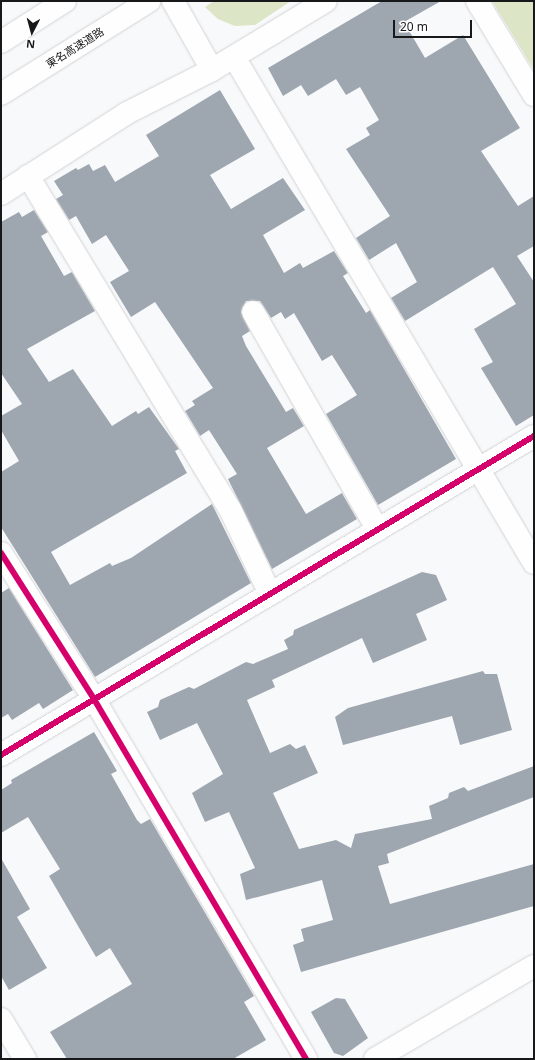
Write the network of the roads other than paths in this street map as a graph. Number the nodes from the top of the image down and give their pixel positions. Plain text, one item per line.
1 (65, 1) edge
2 (149, 1) edge
3 (173, 1) edge
4 (326, 1) edge
5 (477, 1) edge
6 (1, 42) edge
7 (234, 57) junction
8 (212, 70) junction
9 (1, 94) edge
10 (534, 95) edge
11 (28, 176) junction
12 (1, 194) edge
13 (254, 312) dead end
14 (534, 436) edge
15 (477, 470) junction
16 (378, 530) junction
17 (1, 553) edge
18 (534, 563) edge
19 (270, 594) junction
20 (94, 699) junction
21 (1, 755) edge
22 (534, 966) edge
23 (1, 1019) edge
24 (25, 1059) edge
25 (306, 1059) edge
26 (375, 1059) edge

1 - 6 main road
2 - 9 main road, 東名高速道路
3 - 8 main road
4 - 7 main road
5 - 10 main road
7 - 8 main road
7 - 15 main road
8 - 11 main road
11 - 12 main road
11 - 19 main road
13 - 16 main road
14 - 15 main road
15 - 16 main road
15 - 18 main road
16 - 19 main road
17 - 20 main road
19 - 20 main road
20 - 21 main road
20 - 25 main road
22 - 26 main road
23 - 24 main road

